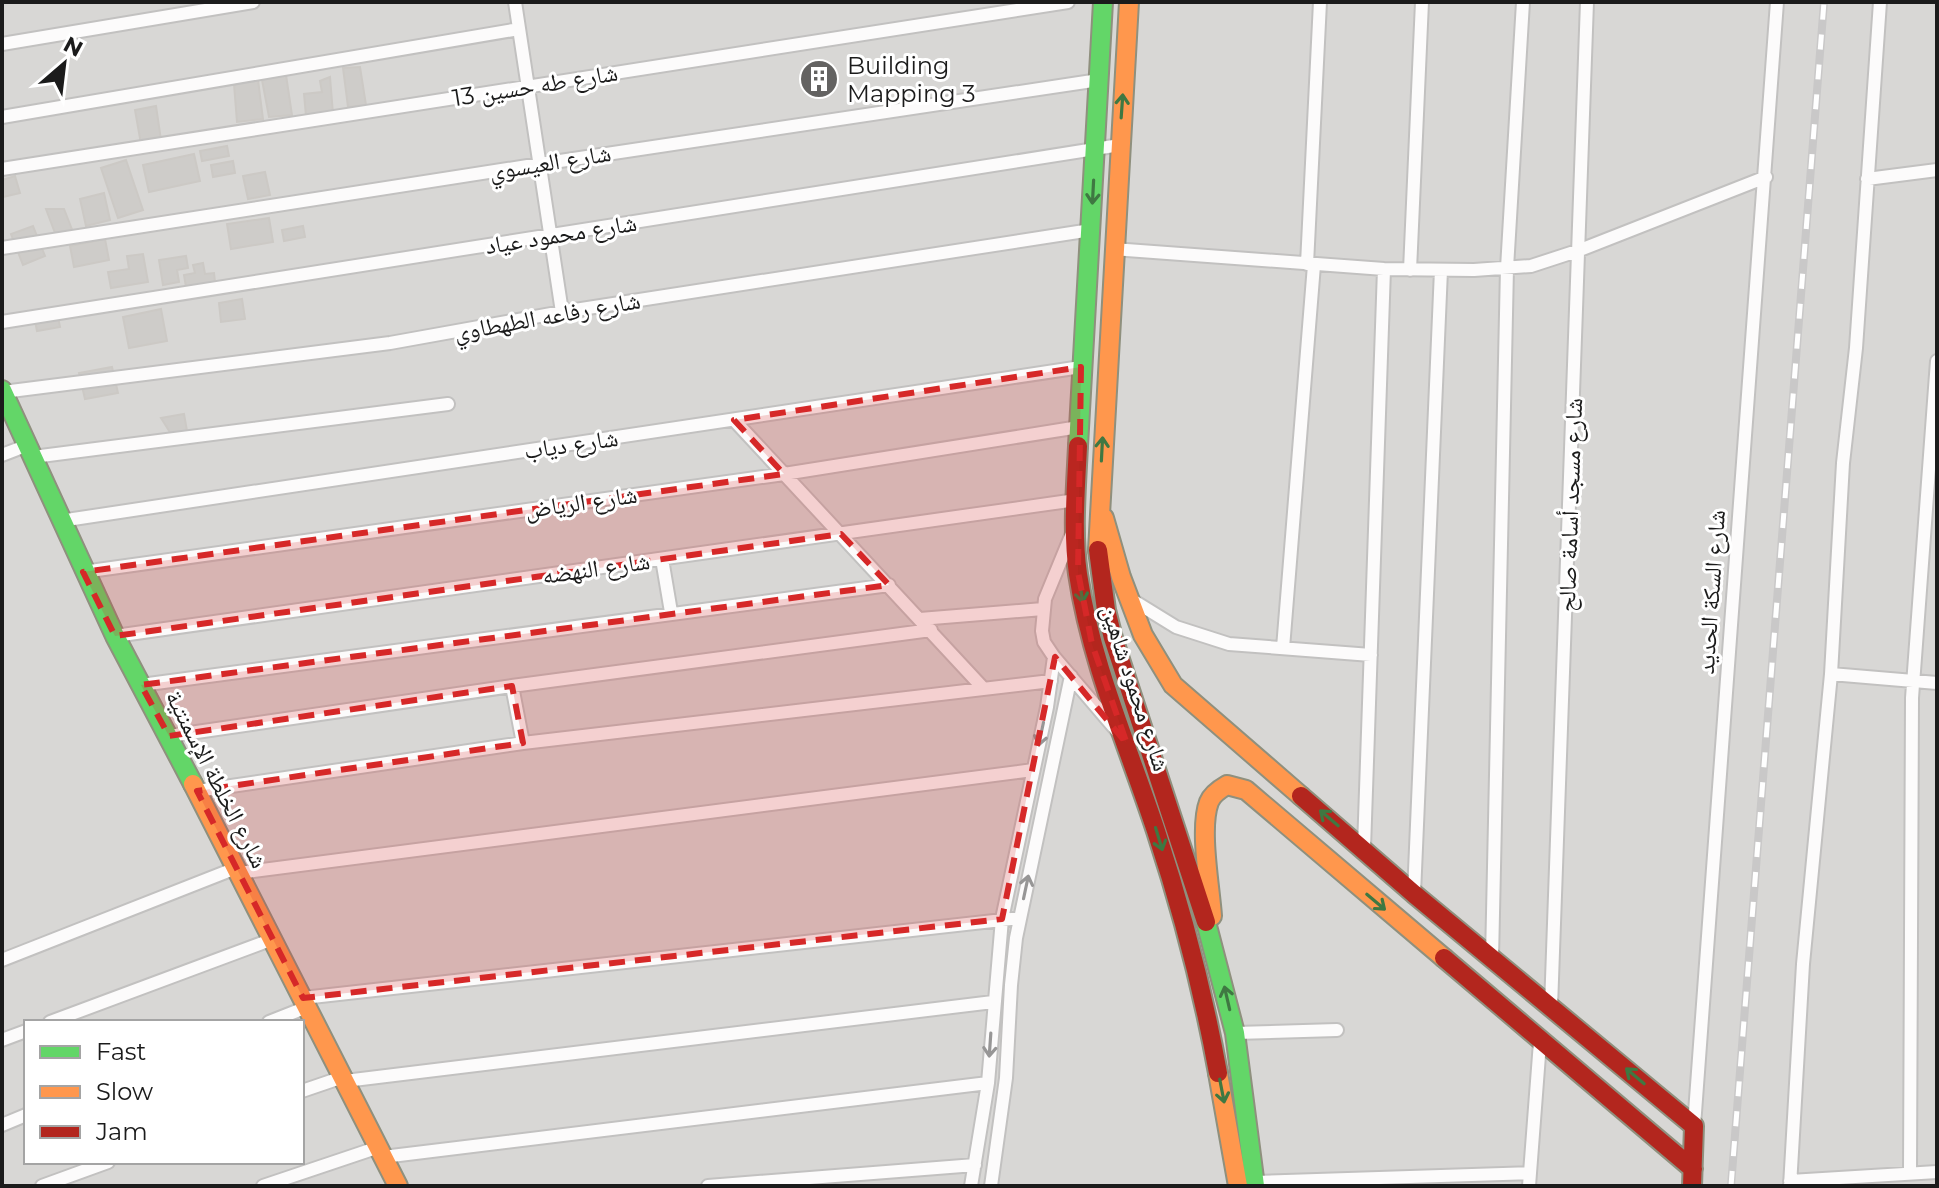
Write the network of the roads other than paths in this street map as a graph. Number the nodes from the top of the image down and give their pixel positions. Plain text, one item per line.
1 (253, 2) edge
2 (515, 2) edge
3 (1068, 2) edge
4 (1103, 2) edge
5 (1129, 2) edge
6 (1320, 2) edge
7 (1422, 2) edge
8 (1523, 2) edge
9 (1587, 2) edge
10 (1777, 2) edge
11 (1880, 2) edge
12 (519, 29) junction
13 (2, 44) edge
14 (1099, 80) junction
15 (528, 86) junction
16 (2, 117) edge
17 (1120, 145) junction
18 (1095, 149) junction
19 (540, 164) junction
20 (2, 169) edge
21 (1937, 170) edge
22 (1766, 177) junction
23 (1867, 179) junction
24 (1091, 230) junction
25 (551, 236) junction
26 (2, 248) edge
27 (1113, 249) junction
28 (1580, 250) junction
29 (1310, 264) junction
30 (1507, 268) junction
31 (1384, 269) junction
32 (1410, 270) junction
33 (1441, 270) junction
34 (562, 312) junction
35 (2, 322) edge
36 (1937, 361) edge
37 (1081, 367) junction
38 (2, 391) edge
39 (448, 404) dead end
40 (734, 420) junction
41 (1079, 427) junction
42 (31, 451) junction
43 (2, 455) edge
44 (784, 474) junction
45 (1076, 500) junction
46 (1099, 500) junction
47 (1077, 520) junction
48 (60, 521) junction
49 (841, 534) junction
50 (662, 559) junction
51 (83, 572) junction
52 (889, 585) junction
53 (1129, 598) junction
54 (1043, 609) junction
55 (671, 612) junction
56 (920, 619) junction
57 (931, 630) junction
58 (115, 636) junction
59 (1283, 648) junction
60 (1371, 655) junction
61 (1054, 657) junction
62 (1831, 674) junction
63 (1071, 676) junction
64 (1051, 681) junction
65 (1912, 681) junction
66 (1937, 683) edge
67 (141, 685) junction
68 (512, 686) junction
69 (983, 688) junction
70 (1047, 707) junction
71 (1063, 712) junction
72 (169, 736) junction
73 (523, 743) junction
74 (1127, 744) junction
75 (1033, 770) junction
76 (197, 791) junction
77 (1364, 848) junction
78 (238, 870) junction
79 (1414, 894) junction
80 (1020, 918) junction
81 (1002, 919) junction
82 (273, 939) junction
83 (1213, 943) junction
84 (1492, 959) junction
85 (2, 960) edge
86 (993, 1002) junction
87 (305, 1003) junction
88 (1551, 1007) junction
89 (55, 1020) edge
90 (273, 1020) edge
91 (1337, 1030) dead end
92 (24, 1032) edge
93 (1235, 1033) junction
94 (2, 1040) edge
95 (1540, 1042) junction
96 (344, 1079) junction
97 (988, 1083) junction
98 (304, 1090) edge
99 (24, 1116) edge
100 (2, 1125) edge
101 (1694, 1126) junction
102 (980, 1138) junction
103 (999, 1140) junction
104 (381, 1152) junction
105 (102, 1164) edge
106 (975, 1165) junction
107 (1937, 1172) edge
108 (1910, 1173) junction
109 (1693, 1178) edge
110 (1530, 1179) edge
111 (1790, 1184) edge
112 (1242, 1185) edge
113 (42, 1186) edge
114 (263, 1186) edge
115 (398, 1186) edge
116 (708, 1186) edge
117 (971, 1186) edge
118 (991, 1186) edge

1 - 13 street
2 - 12 street
3 - 15 street, شارع طه حسين 13
4 - 14 street, شارع محمود شاهين
17 -> 5 street, شارع محمود شاهين
6 - 29 street
7 - 32 street
8 - 30 street
9 - 28 street, شارع مسجد أسامة صالح
10 - 22 street, شارع السكة الحديد
11 - 23 street
12 - 15 street
12 - 16 street
14 - 18 street, شارع محمود شاهين
14 - 19 street, شارع العيسوي
15 - 19 street
15 - 20 street, شارع طه حسين 13
17 - 18 street, شارع محمود عياد
17 - 27 street, شارع محمود شاهين
18 -> 24 street, شارع محمود شاهين
18 - 25 street, شارع محمود عياد
19 - 25 street
19 - 26 street, شارع العيسوي
21 - 23 street
22 - 28 street
22 - 101 street, شارع السكة الحديد
23 - 62 street
24 - 34 street, شارع رفاعه الطهطاوي
24 - 37 street, شارع محمود شاهين
25 - 34 street
25 - 35 street, شارع محمود عياد
27 - 29 street
46 -> 27 street, شارع محمود شاهين
28 - 30 street
28 - 88 street, شارع مسجد أسامة صالح
29 - 31 street
29 - 59 street
30 - 33 street
30 - 84 street
31 - 32 street
31 - 60 street
32 - 33 street
33 - 79 street
34 - 38 street, شارع رفاعه الطهطاوي
36 - 65 street
37 - 40 street, شارع دياب
37 - 41 street, شارع محمود شاهين
38 - 42 street, شارع الخلطة الإسمنتية
39 - 42 street
40 - 44 street
40 - 48 street, شارع دياب
41 - 44 street, شارع الرياض
41 - 45 street, شارع محمود شاهين
42 - 43 street
42 - 48 street, شارع الخلطة الإسمنتية
44 - 49 street
44 - 51 street, شارع الرياض
45 - 47 street, شارع محمود شاهين
45 - 49 street, شارع النهضه
46 - 53 street
46 - 83 street, شارع محمود شاهين
47 - 54 street
47 -> 74 street, شارع محمود شاهين
48 - 51 street, شارع الخلطة الإسمنتية
49 - 50 street, شارع النهضه
49 - 52 street
50 - 55 street
50 - 58 street, شارع النهضه
51 - 58 street, شارع الخلطة الإسمنتية
52 - 55 street
52 - 56 street
53 - 59 street
77 -> 53 street
54 - 56 street
54 - 61 street
55 - 67 street
56 - 57 street
57 - 68 street
57 - 69 street
58 - 67 street, شارع الخلطة الإسمنتية
59 - 60 street
60 - 77 street
61 - 63 street
61 - 64 street
62 - 65 street
62 - 111 street
63 - 71 street
63 - 74 street
64 - 69 street
64 - 70 street
65 - 66 street
65 - 108 street
67 - 72 street, شارع الخلطة الإسمنتية
68 - 72 street
68 - 73 street
69 - 73 street
70 - 71 street
70 -> 75 street
80 -> 71 street
72 - 76 street, شارع الخلطة الإسمنتية
73 - 76 street
74 -> 112 street, شارع محمود شاهين
75 - 78 street
75 - 81 street
76 - 78 street, شارع الخلطة الإسمنتية
77 - 79 street
78 - 82 street, شارع الخلطة الإسمنتية
78 - 85 street
79 - 84 street
80 - 81 street
80 - 103 street
81 - 86 street
81 - 87 street
82 - 87 street, شارع الخلطة الإسمنتية
82 - 89 street
93 -> 83 street, شارع محمود شاهين
83 -> 95 street
84 - 88 street
86 - 96 street
86 -> 97 street
87 - 90 street
87 - 96 street, شارع الخلطة الإسمنتية
101 -> 88 street
91 - 93 street
92 - 94 street
93 - 112 street, شارع محمود شاهين
95 - 109 street
95 - 110 street
96 - 98 street
96 - 104 street, شارع الخلطة الإسمنتية
97 - 102 street
97 - 104 street
99 - 100 street
101 - 109 street, شارع السكة الحديد
102 - 103 street
102 - 106 street
103 - 118 street
104 - 114 street
104 - 115 street, شارع الخلطة الإسمنتية
105 - 113 street
106 - 116 street
106 - 117 street
107 - 108 street
108 - 111 street
110 - 112 street

